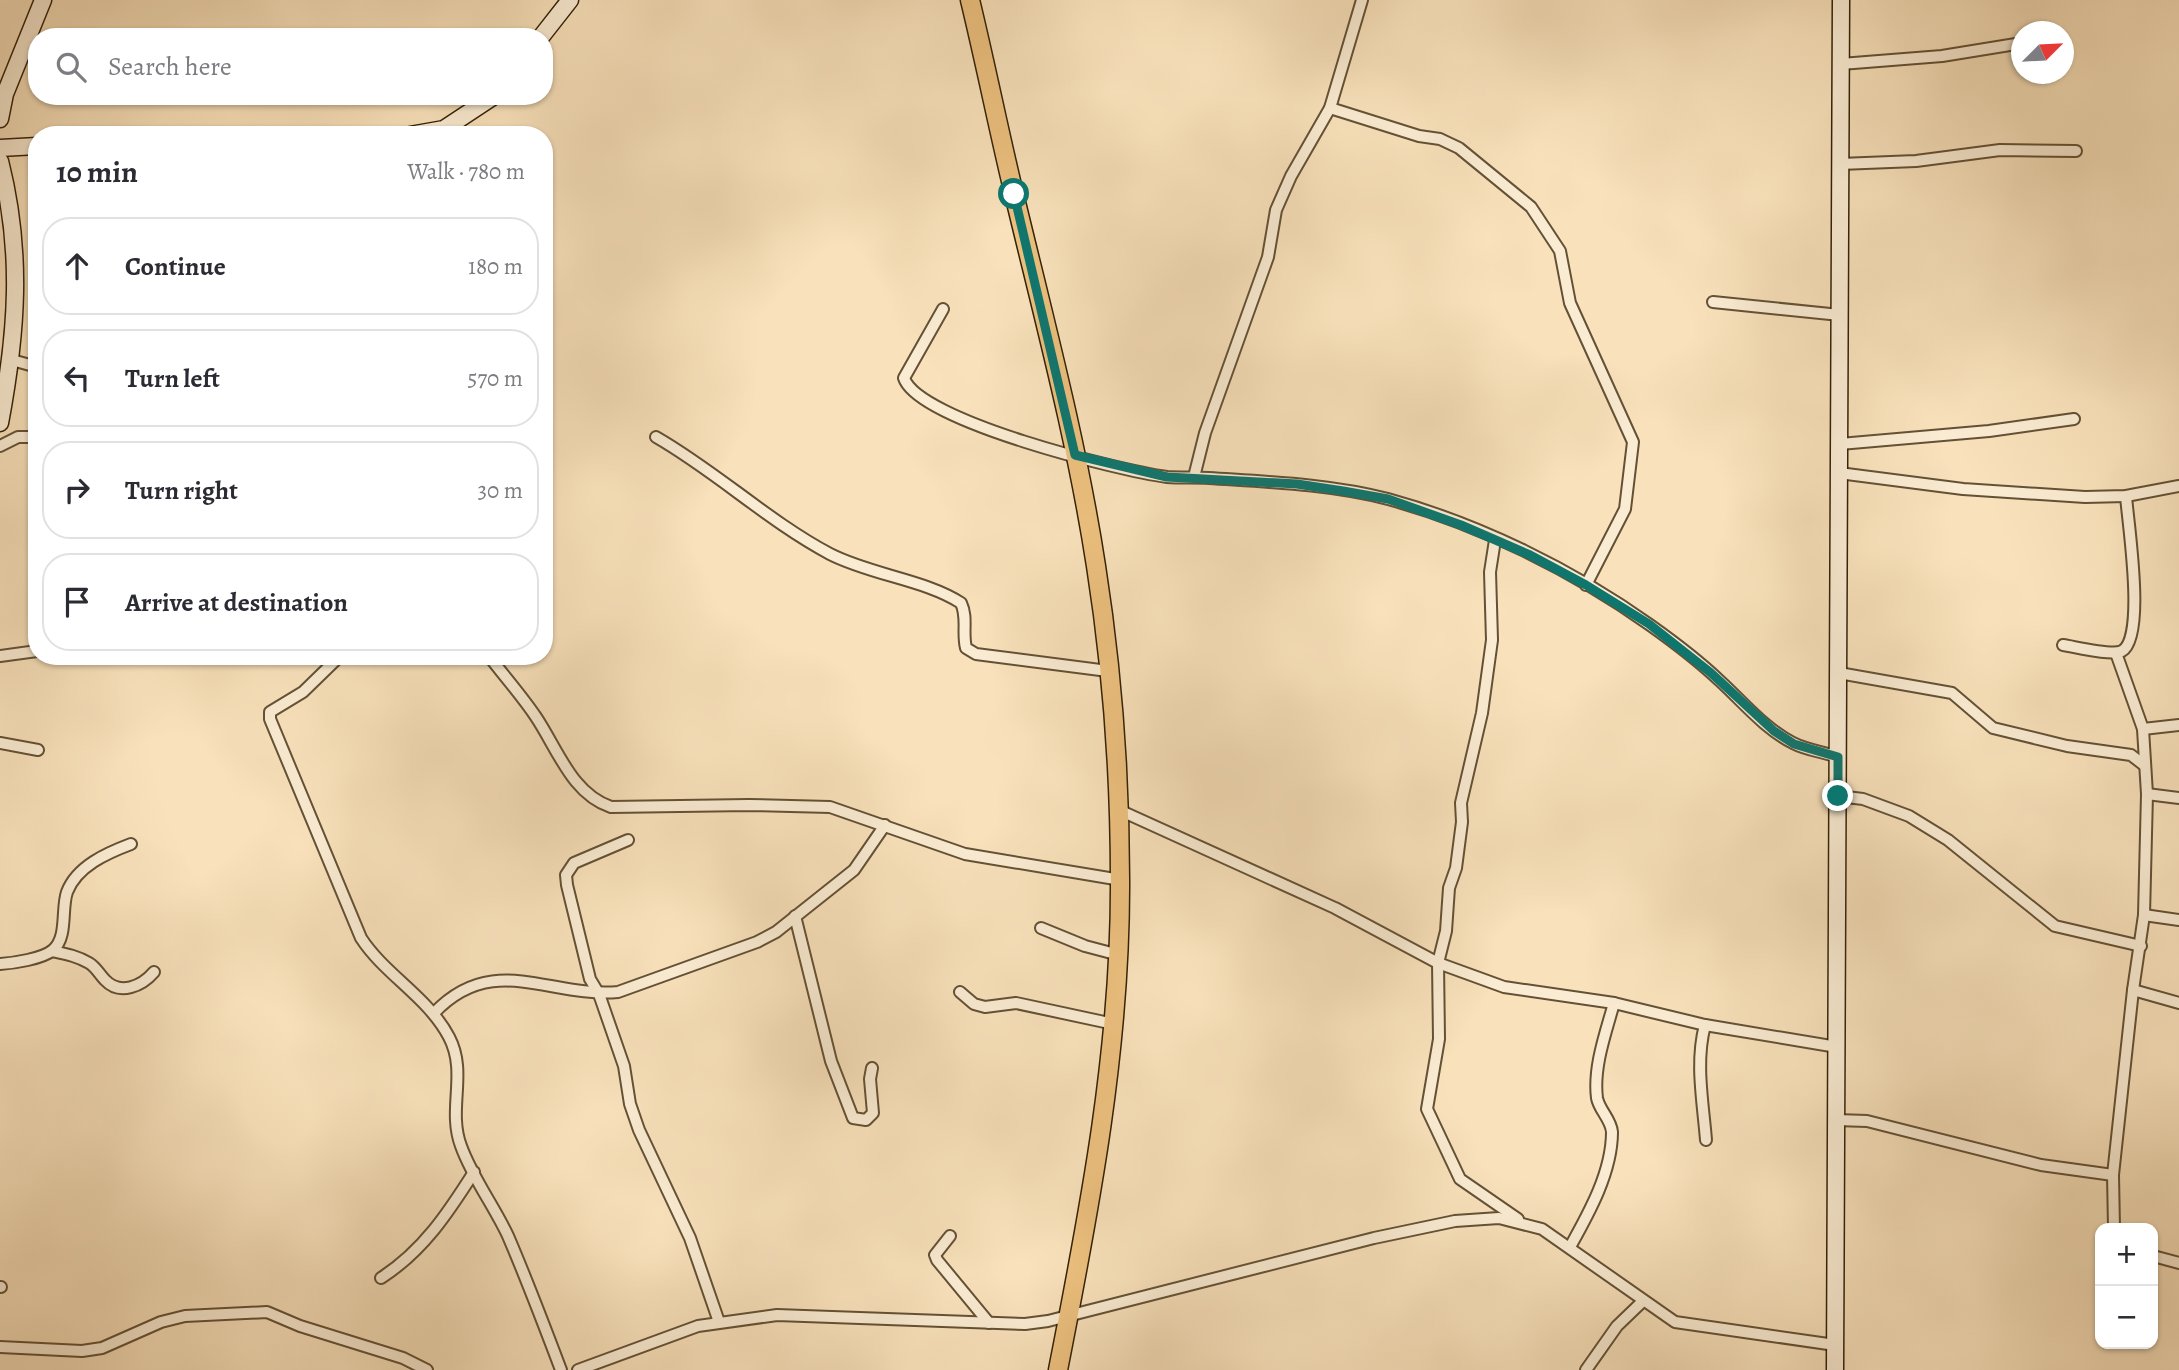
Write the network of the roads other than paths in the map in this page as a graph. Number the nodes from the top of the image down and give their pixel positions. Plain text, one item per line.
1 (43, 0) edge
2 (570, 0) edge
3 (970, 0) edge
4 (1362, 0) edge
5 (1841, 0) edge
6 (32, 28) edge
7 (548, 28) edge
8 (28, 37) edge
9 (2011, 45) edge
10 (1840, 64) junction
11 (480, 105) edge
12 (1330, 108) junction
13 (0, 119) edge
14 (449, 126) edge
15 (28, 146) edge
16 (0, 148) edge
17 (2076, 151) dead end
18 (0, 162) edge
19 (1840, 164) junction
20 (1713, 302) dead end
21 (943, 309) dead end
22 (1840, 315) junction
23 (12, 360) junction
24 (28, 364) edge
25 (2074, 419) dead end
26 (0, 423) edge
27 (28, 437) edge
28 (656, 437) dead end
29 (1840, 444) junction
30 (0, 446) edge
31 (1075, 455) junction
32 (1839, 473) junction
33 (1194, 477) junction
34 (2179, 486) edge
35 (2126, 496) junction
36 (1495, 540) junction
37 (1586, 585) junction
38 (2063, 645) dead end
39 (28, 652) edge
40 (2116, 653) junction
41 (0, 656) edge
42 (331, 665) edge
43 (496, 665) edge
44 (1108, 671) junction
45 (1839, 673) junction
46 (2179, 725) edge
47 (2143, 729) junction
48 (0, 743) edge
49 (38, 750) dead end
50 (1838, 757) junction
51 (2144, 765) junction
52 (2147, 794) junction
53 (1838, 796) junction
54 (2179, 798) edge
55 (1119, 810) junction
56 (886, 825) junction
57 (628, 840) dead end
58 (131, 844) dead end
59 (1121, 880) junction
60 (2144, 915) junction
61 (795, 916) junction
62 (2179, 920) edge
63 (1041, 928) dead end
64 (2141, 946) junction
65 (52, 951) junction
66 (1119, 956) junction
67 (1438, 963) junction
68 (0, 964) edge
69 (154, 972) dead end
70 (2133, 990) junction
71 (960, 992) dead end
72 (599, 993) junction
73 (1614, 1003) junction
74 (2179, 1003) edge
75 (434, 1013) junction
76 (1114, 1024) junction
77 (1705, 1025) junction
78 (1837, 1047) junction
79 (872, 1069) dead end
80 (1836, 1120) junction
81 (1706, 1140) dead end
82 (474, 1172) junction
83 (2113, 1175) junction
84 (1523, 1222) junction
85 (2114, 1223) edge
86 (950, 1236) dead end
87 (1570, 1247) junction
88 (2158, 1257) edge
89 (2179, 1263) edge
90 (381, 1279) dead end
91 (1642, 1302) junction
92 (1069, 1316) junction
93 (719, 1322) junction
94 (989, 1323) junction
95 (1835, 1345) junction
96 (0, 1347) edge
97 (584, 1369) edge
98 (426, 1370) edge
99 (561, 1370) edge
100 (1058, 1370) edge
101 (1586, 1370) edge
102 (1835, 1370) edge

1 - 6 main road
2 - 7 main road
3 - 31 main road
4 - 12 street
5 - 10 main road
8 - 13 main road
9 - 10 street
10 - 19 main road
11 - 14 main road
12 - 33 street
12 - 37 street
15 - 16 main road
17 - 19 street
18 - 23 main road
19 - 22 main road
20 - 22 street
21 - 31 street
22 - 29 main road
23 - 24 street
23 - 26 main road
25 - 29 street
27 - 30 street
28 - 44 street
29 - 32 main road
31 - 33 street
31 - 44 main road
32 - 35 street
32 - 45 main road
33 - 36 street
34 - 35 street
35 - 40 street
36 - 37 street
36 - 67 street
37 - 50 street
38 - 40 street
39 - 41 street
40 - 47 street
42 - 75 street
43 - 56 street
44 - 55 main road
45 - 50 main road
45 - 51 street
46 - 47 street
47 - 51 street
48 - 49 street
50 - 53 main road
51 - 52 street
52 - 54 street
52 - 60 street
53 - 64 street
53 - 78 main road
55 - 59 main road
55 - 67 street
56 - 59 street
56 - 61 street
57 - 72 street
58 - 65 street
59 - 66 main road
60 - 62 street
60 - 64 street
61 - 72 street
61 - 79 street
63 - 66 street
64 - 70 street
65 - 68 street
65 - 69 street
66 - 76 main road
67 - 73 street
67 - 84 street
70 - 74 street
70 - 83 street
71 - 76 street
72 - 75 street
72 - 93 street
73 - 77 street
73 - 87 street
75 - 82 street
76 - 92 main road
77 - 78 street
77 - 81 street
78 - 80 main road
80 - 83 street
80 - 95 main road
82 - 90 street
82 - 99 street
83 - 85 street
84 - 87 street
84 - 92 street
86 - 94 street
87 - 91 street
88 - 89 street
91 - 95 street
91 - 101 street
92 - 94 street
92 - 100 main road
93 - 94 street
93 - 97 street
95 - 102 main road
96 - 98 street

